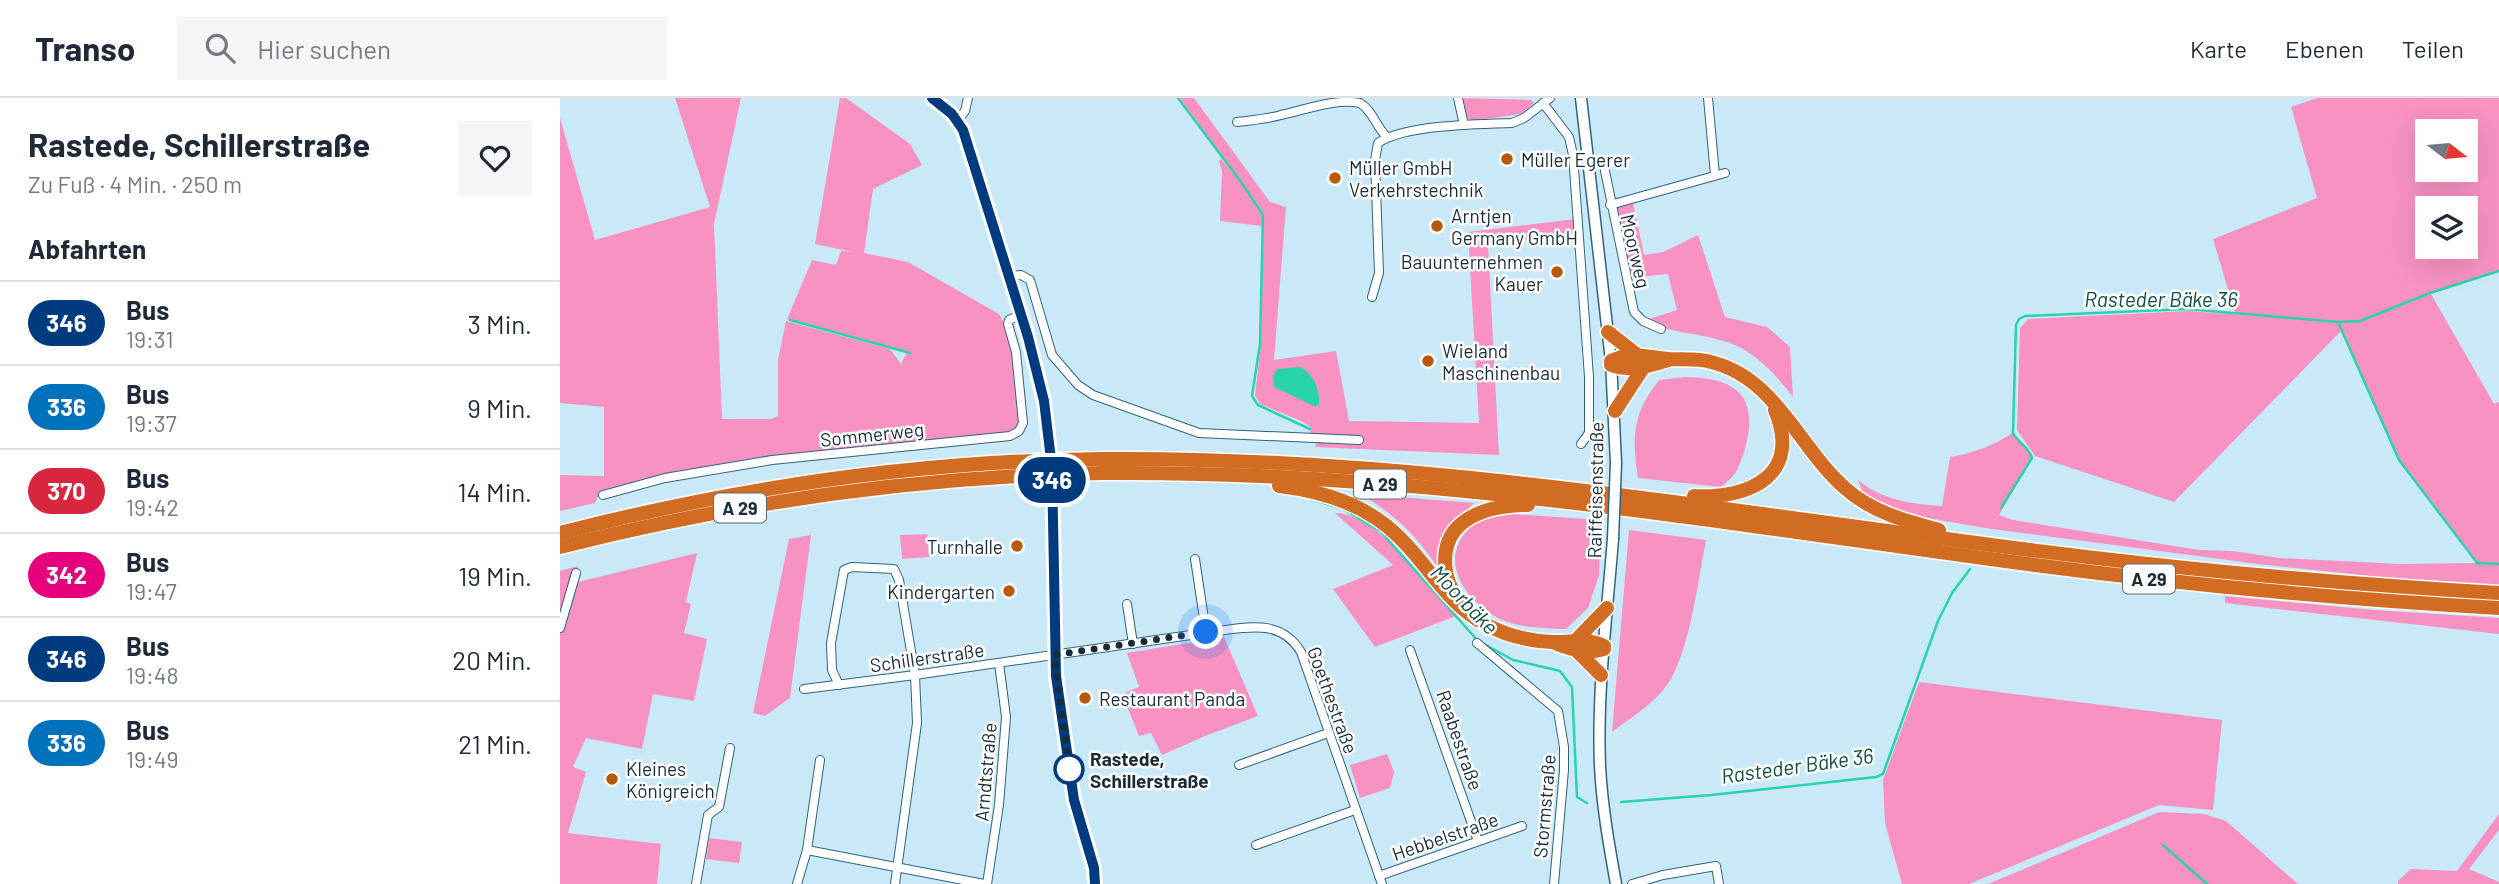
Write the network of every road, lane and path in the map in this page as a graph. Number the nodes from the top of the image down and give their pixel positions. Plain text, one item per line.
1 (932, 98) edge
2 (968, 98) edge
3 (1458, 98) edge
4 (1581, 98) edge
5 (1708, 98) edge
6 (1547, 100) edge
7 (958, 120) junction
8 (1237, 122) dead end
9 (1464, 125) junction
10 (1387, 137) junction
11 (1605, 171) dead end
12 (1725, 173) dead end
13 (1715, 175) junction
14 (1610, 205) junction
15 (1009, 276) junction
16 (1372, 297) dead end
17 (1021, 314) junction
18 (1661, 329) dead end
19 (1608, 331) junction
20 (1636, 354) junction
21 (1670, 359) junction
22 (1611, 363) junction
23 (1643, 368) junction
24 (1770, 399) junction
25 (1615, 411) junction
26 (1359, 440) dead end
27 (1581, 444) dead end
28 (1156, 473) junction
29 (603, 495) dead end
30 (1604, 499) junction
31 (560, 533) edge
32 (560, 547) edge
33 (2027, 550) junction
34 (1195, 559) dead end
35 (576, 573) dead end
36 (2499, 593) edge
37 (1126, 604) dead end
38 (1459, 605) junction
39 (1607, 608) junction
40 (2499, 608) edge
41 (560, 628) edge
42 (1206, 632) junction
43 (1477, 643) dead end
44 (1133, 644) junction
45 (1576, 645) junction
46 (1604, 648) junction
47 (1410, 649) dead end
48 (1054, 655) junction
49 (999, 663) junction
50 (1601, 675) junction
51 (915, 676) junction
52 (839, 685) junction
53 (804, 689) dead end
54 (1328, 733) junction
55 (730, 748) dead end
56 (821, 760) dead end
57 (1239, 765) dead end
58 (1355, 810) junction
59 (1522, 826) dead end
60 (1478, 841) junction
61 (1256, 845) dead end
62 (807, 850) junction
63 (899, 867) junction
64 (1663, 875) junction
65 (1380, 880) edge
66 (696, 884) edge
67 (797, 884) edge
68 (895, 884) edge
69 (986, 884) edge
70 (1095, 884) edge
71 (1554, 884) edge
72 (1616, 884) edge
73 (1632, 884) edge
74 (1667, 884) edge
75 (1719, 884) edge

1 - 7 street
2 - 7 street
3 - 9 street
4 - 19 main road, Raiffeisenstraße
5 - 13 street
6 - 9 street
6 - 27 street
7 - 15 street
8 - 10 street
9 - 10 street
10 - 16 street
11 - 14 street, Moorweg
12 - 13 street, Moorweg
13 - 14 street, Moorweg
14 - 18 street, Moorweg
15 - 17 street
15 - 26 street
17 - 29 street, Sommerweg
17 - 48 street, bridge
19 - 20 highway
19 - 22 main road, Raiffeisenstraße
20 - 21 highway
20 - 22 highway
21 - 23 highway
21 - 24 highway
22 - 23 highway
22 - 25 main road, Raiffeisenstraße
23 - 25 highway
24 - 30 highway, A 29
24 - 33 highway
25 - 39 main road, Raiffeisenstraße, bridge
28 - 30 highway, A 29
28 - 32 highway, A 29
28 - 38 highway
30 - 31 highway, A 29
30 - 33 highway, A 29
30 - 38 highway, A 29
30 - 40 highway, A 29
33 - 36 highway, A 29
34 - 42 street
35 - 41 street
37 - 44 street
38 - 45 highway
39 - 45 highway
39 - 46 main road, Raiffeisenstraße
42 - 44 street, Goethestraße
42 - 54 street, Goethestraße
43 - 71 street, Stormstraße
44 - 48 street, Goethestraße
45 - 46 highway
45 - 50 highway
46 - 50 main road, Raiffeisenstraße
47 - 60 street, Raabestraße
48 - 49 street, Schillerstraße
48 - 70 street
49 - 51 street, Schillerstraße
49 - 69 street, Arndtstraße
50 - 72 main road, Raiffeisenstraße
51 - 52 street, Schillerstraße
51 - 52 street
51 - 63 street
52 - 53 street, Schillerstraße
54 - 57 street
54 - 58 street, Goethestraße
55 - 66 street
56 - 62 street
58 - 61 street
58 - 65 street, Goethestraße
59 - 60 street, Hebbelstraße
60 - 65 street, Hebbelstraße
62 - 63 street
62 - 67 street
63 - 68 street
63 - 69 street
64 - 73 street
64 - 74 street
64 - 75 street

